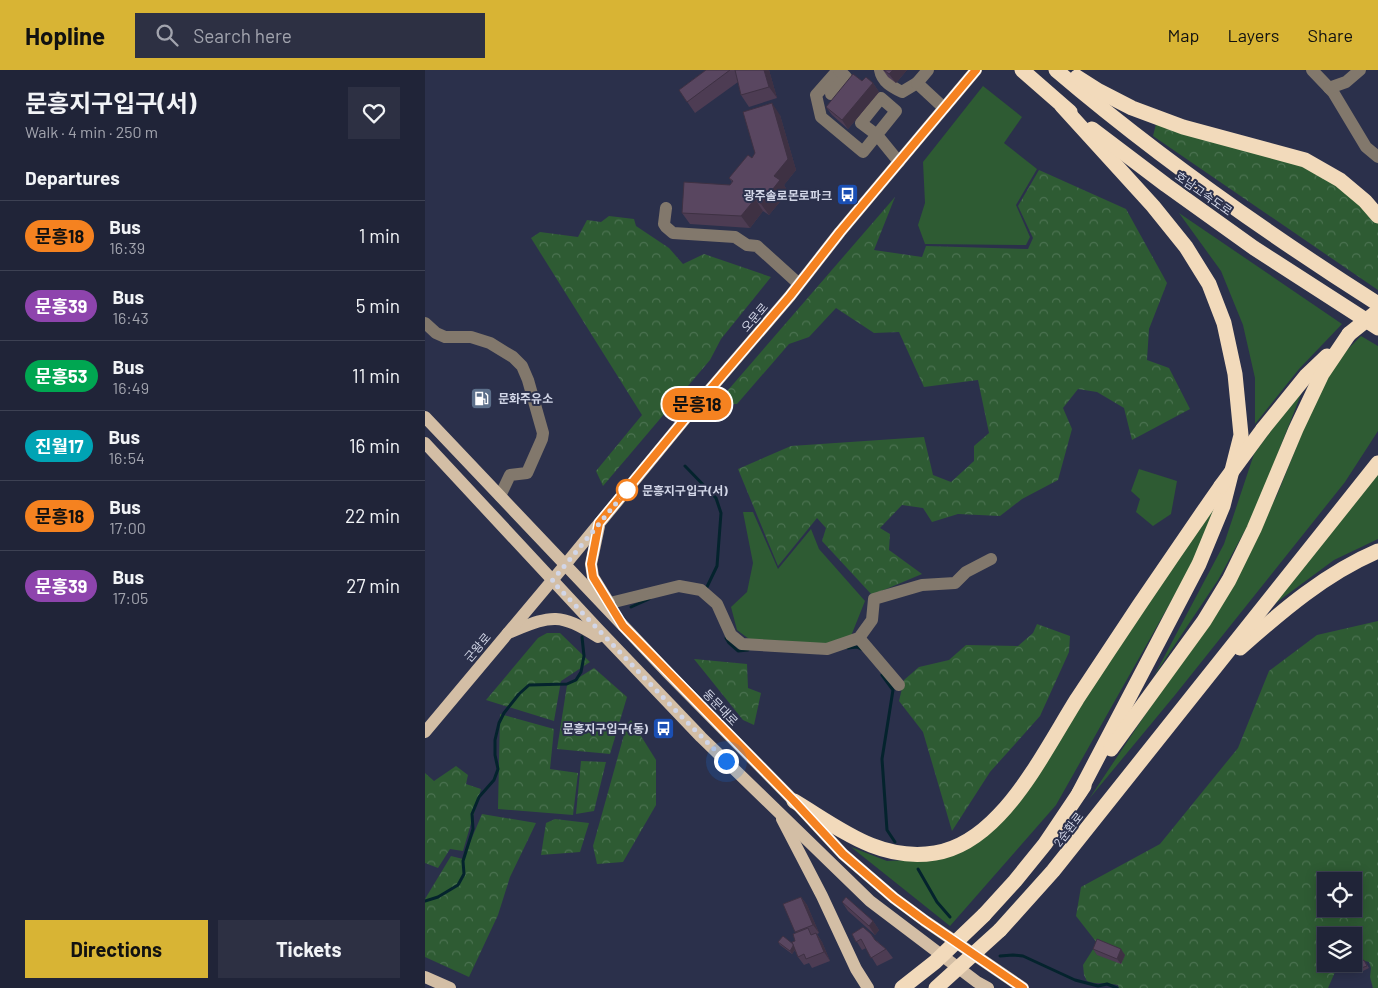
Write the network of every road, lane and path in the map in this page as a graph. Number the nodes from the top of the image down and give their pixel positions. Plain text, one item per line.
1 (838, 70) edge
2 (880, 70) edge
3 (928, 70) edge
4 (1022, 70) edge
5 (1056, 70) edge
6 (1065, 70) edge
7 (1312, 70) edge
8 (1360, 70) edge
9 (975, 71) edge
10 (917, 83) junction
11 (1329, 88) junction
12 (831, 94) dead end
13 (1062, 106) junction
14 (944, 108) junction
15 (1378, 157) edge
16 (899, 162) junction
17 (666, 208) dead end
18 (1378, 216) edge
19 (799, 284) junction
20 (1378, 304) edge
21 (1378, 311) edge
22 (425, 323) edge
23 (1378, 328) edge
24 (1349, 334) junction
25 (425, 417) edge
26 (425, 443) edge
27 (1378, 463) edge
28 (500, 496) junction
29 (599, 523) junction
30 (1378, 551) edge
31 (991, 559) dead end
32 (565, 565) junction
33 (552, 581) junction
34 (610, 603) junction
35 (623, 626) junction
36 (506, 634) junction
37 (859, 638) junction
38 (615, 648) junction
39 (1208, 675) junction
40 (899, 686) dead end
41 (425, 732) edge
42 (1079, 793) junction
43 (794, 801) junction
44 (777, 809) junction
45 (425, 977) edge
46 (450, 988) edge
47 (868, 988) edge
48 (902, 988) edge
49 (936, 988) edge
50 (988, 988) edge
51 (1023, 988) edge

1 - 12 lane
1 - 16 lane
2 - 10 lane
3 - 10 lane
4 - 13 highway, 호남고속도로
5 - 20 highway, 호남고속도로
6 - 18 highway
7 - 11 lane
8 - 11 lane
9 - 14 main road, 오문로
10 - 14 lane
11 - 15 lane
13 - 23 highway, 호남고속도로
13 - 42 highway
14 - 16 main road, 오문로
16 - 19 main road, 오문로
17 - 19 lane
19 - 29 main road, 오문로
21 - 24 highway, bridge
22 - 28 lane
24 - 42 highway
24 - 43 highway, bridge
25 - 28 main road, 동문대로
26 - 33 main road
27 - 39 highway
28 - 32 main road, 동문대로
29 - 32 main road, 오문로
29 - 34 main road
30 - 39 highway
31 - 37 lane
32 - 33 main road, 오문로
32 - 35 main road, 동문대로
33 - 36 main road, 군왕로
33 - 38 main road
34 - 35 main road
34 - 37 lane
35 - 43 main road, 동문대로
36 - 38 main road
36 - 41 main road, 군왕로
37 - 40 lane
38 - 44 main road
39 - 49 highway, 2순환로, bridge
42 - 48 highway, 2순환로, bridge
43 - 51 main road, 동문대로
44 - 47 main road
44 - 50 main road
45 - 46 main road

